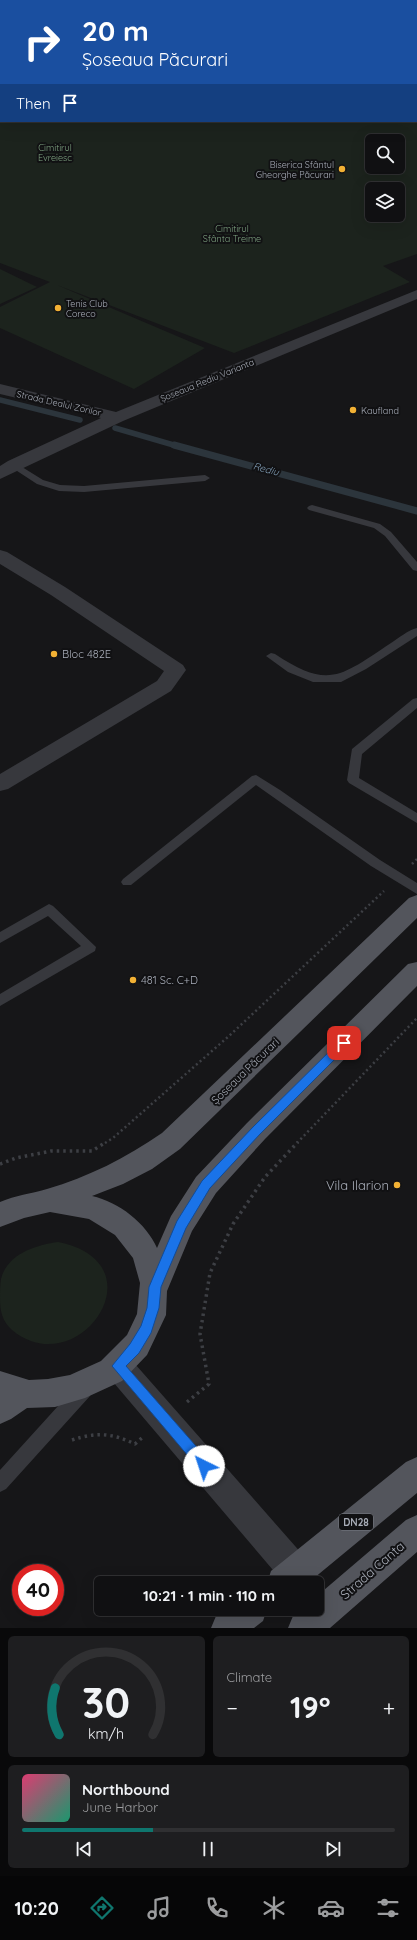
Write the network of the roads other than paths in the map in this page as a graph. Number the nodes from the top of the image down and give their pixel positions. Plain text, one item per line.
1 (417, 294) edge
2 (0, 389) edge
3 (117, 417) junction
4 (14, 465) junction
5 (0, 474) edge
6 (204, 478) dead end
7 (312, 508) dead end
8 (0, 556) edge
9 (417, 568) edge
10 (417, 631) edge
11 (271, 656) dead end
12 (417, 702) edge
13 (0, 784) edge
14 (417, 819) edge
15 (127, 882) dead end
16 (417, 889) edge
17 (417, 904) edge
18 (0, 938) edge
19 (417, 971) edge
20 (0, 1001) edge
21 (47, 1200) junction
22 (0, 1215) edge
23 (155, 1287) junction
24 (118, 1366) junction
25 (89, 1384) junction
26 (12, 1389) edge
27 (0, 1409) edge
28 (417, 1473) edge
29 (0, 1482) edge
30 (417, 1531) edge
31 (292, 1576) edge
32 (297, 1576) edge
33 (324, 1605) edge
34 (243, 1616) edge
35 (228, 1628) edge

1 - 3 street, Șoseaua Rediu Varianta
2 - 3 street, Strada Dealul Zorilor
3 - 4 street, Șoseaua Rediu Varianta
4 - 5 street, Șoseaua Rediu Varianta
4 - 6 lane
7 - 9 lane
8 - 13 street
10 - 11 lane
12 - 14 lane
15 - 16 lane
17 - 21 main road, Șoseaua Păcurari
18 - 20 lane
19 - 23 main road, Șoseaua Păcurari
21 - 22 main road, Șoseaua Păcurari
21 - 23 main road, Șoseaua Păcurari
23 - 24 main road, Șoseaua Păcurari
24 - 25 main road, Șoseaua Păcurari
24 - 31 street
25 - 26 main road, Șoseaua Păcurari
25 - 29 lane
26 - 27 main road, Șoseaua Păcurari
28 - 32 main road, DN28
30 - 33 main road, Strada Canta
34 - 35 main road

